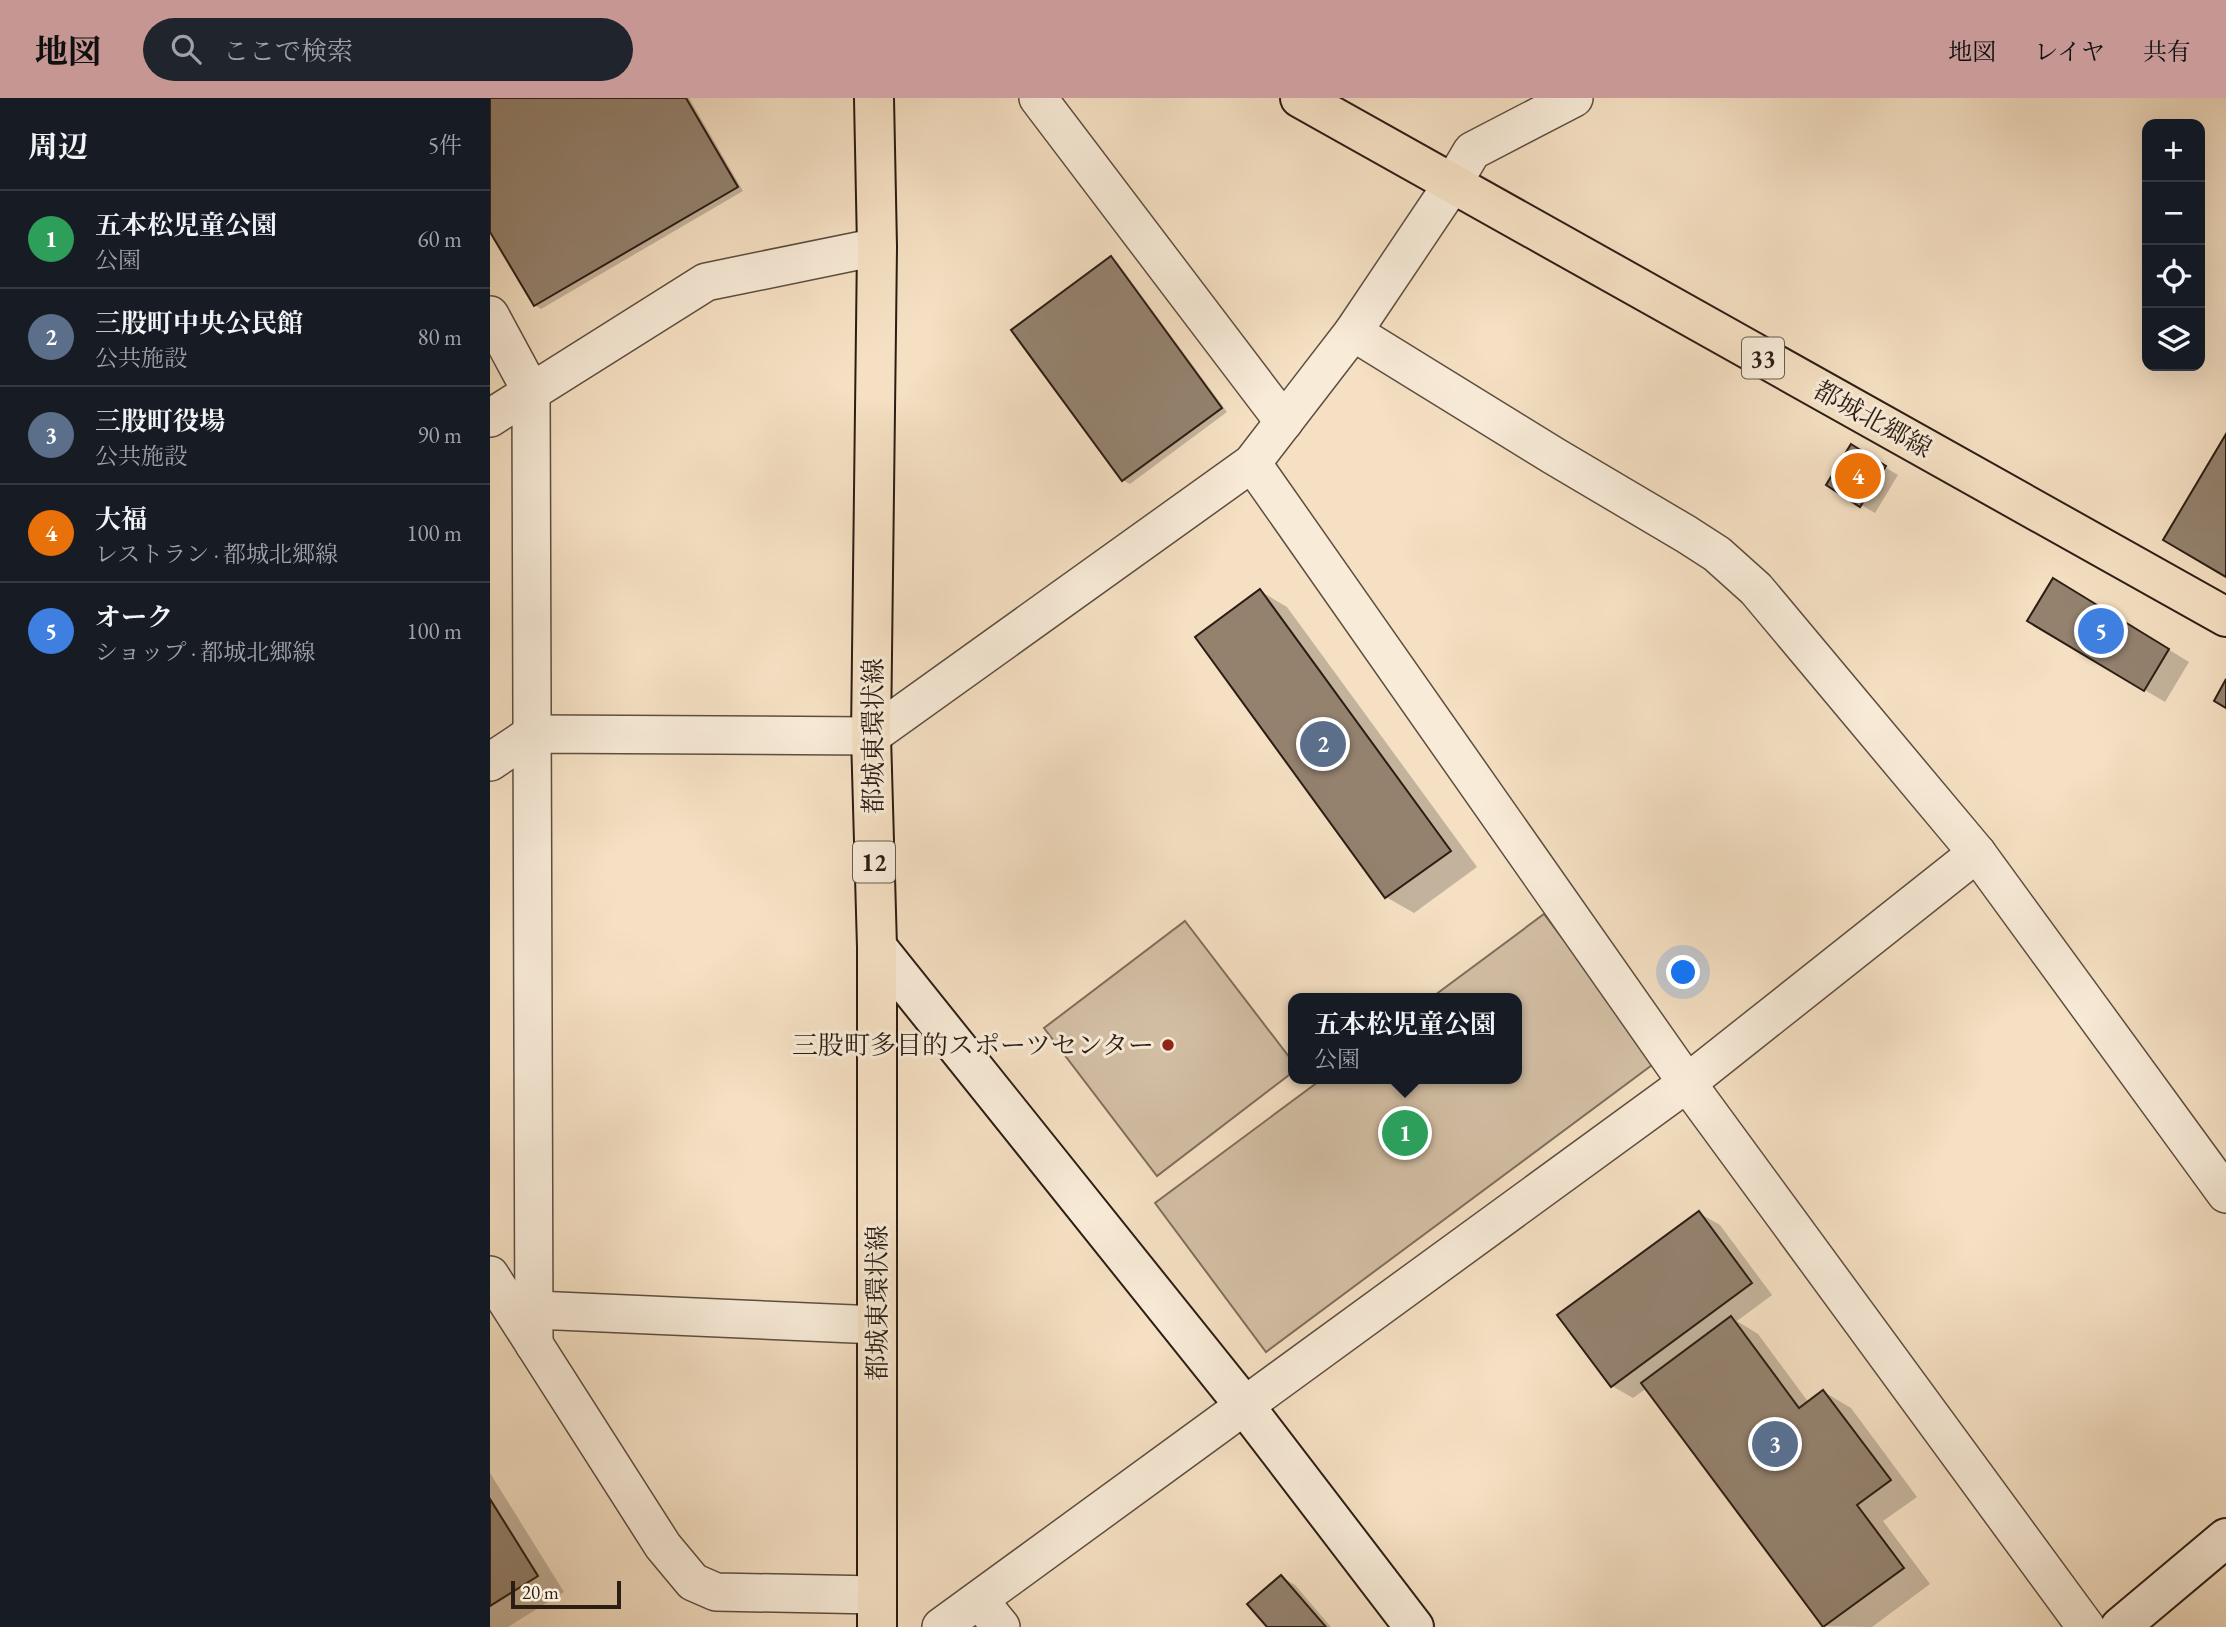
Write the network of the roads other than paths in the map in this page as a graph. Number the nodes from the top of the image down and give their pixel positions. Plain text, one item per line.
1 (874, 98) edge
2 (1038, 98) edge
3 (1300, 98) edge
4 (1574, 98) edge
5 (1453, 183) junction
6 (877, 247) junction
7 (490, 315) edge
8 (1353, 332) junction
9 (531, 391) junction
10 (490, 418) edge
11 (1284, 422) junction
12 (1252, 463) junction
13 (2226, 617) edge
14 (532, 734) junction
15 (871, 736) junction
16 (490, 762) edge
17 (1977, 853) junction
18 (877, 947) junction
19 (1687, 1083) junction
20 (2226, 1194) edge
21 (490, 1275) edge
22 (877, 1325) junction
23 (534, 1327) junction
24 (1244, 1405) junction
25 (2226, 1538) edge
26 (877, 1611) edge
27 (990, 1613) edge
28 (2140, 1621) edge
29 (942, 1627) edge
30 (1414, 1627) edge
31 (2085, 1627) edge

1 - 6 main road, 都城東環状線 / 12
2 - 11 street
3 - 5 main road, 都城北郷線 / 33
4 - 5 street
5 - 8 street
5 - 13 main road, 都城北郷線 / 33
6 - 9 street
6 - 15 main road, 都城東環状線 / 12
7 - 9 street
8 - 11 street
8 - 17 street
9 - 10 street
9 - 14 street
11 - 12 street
12 - 15 street
12 - 19 street
14 - 15 street
14 - 16 street
14 - 23 street
15 - 18 main road, 都城東環状線 / 12
17 - 19 street
17 - 20 street
18 - 22 main road, 都城東環状線 / 12
18 - 24 street
19 - 24 street
19 - 31 street
21 - 23 street
22 - 23 street
22 - 26 main road, 都城東環状線 / 12
23 - 26 street
24 - 27 street
24 - 30 street
25 - 28 street
27 - 29 street

